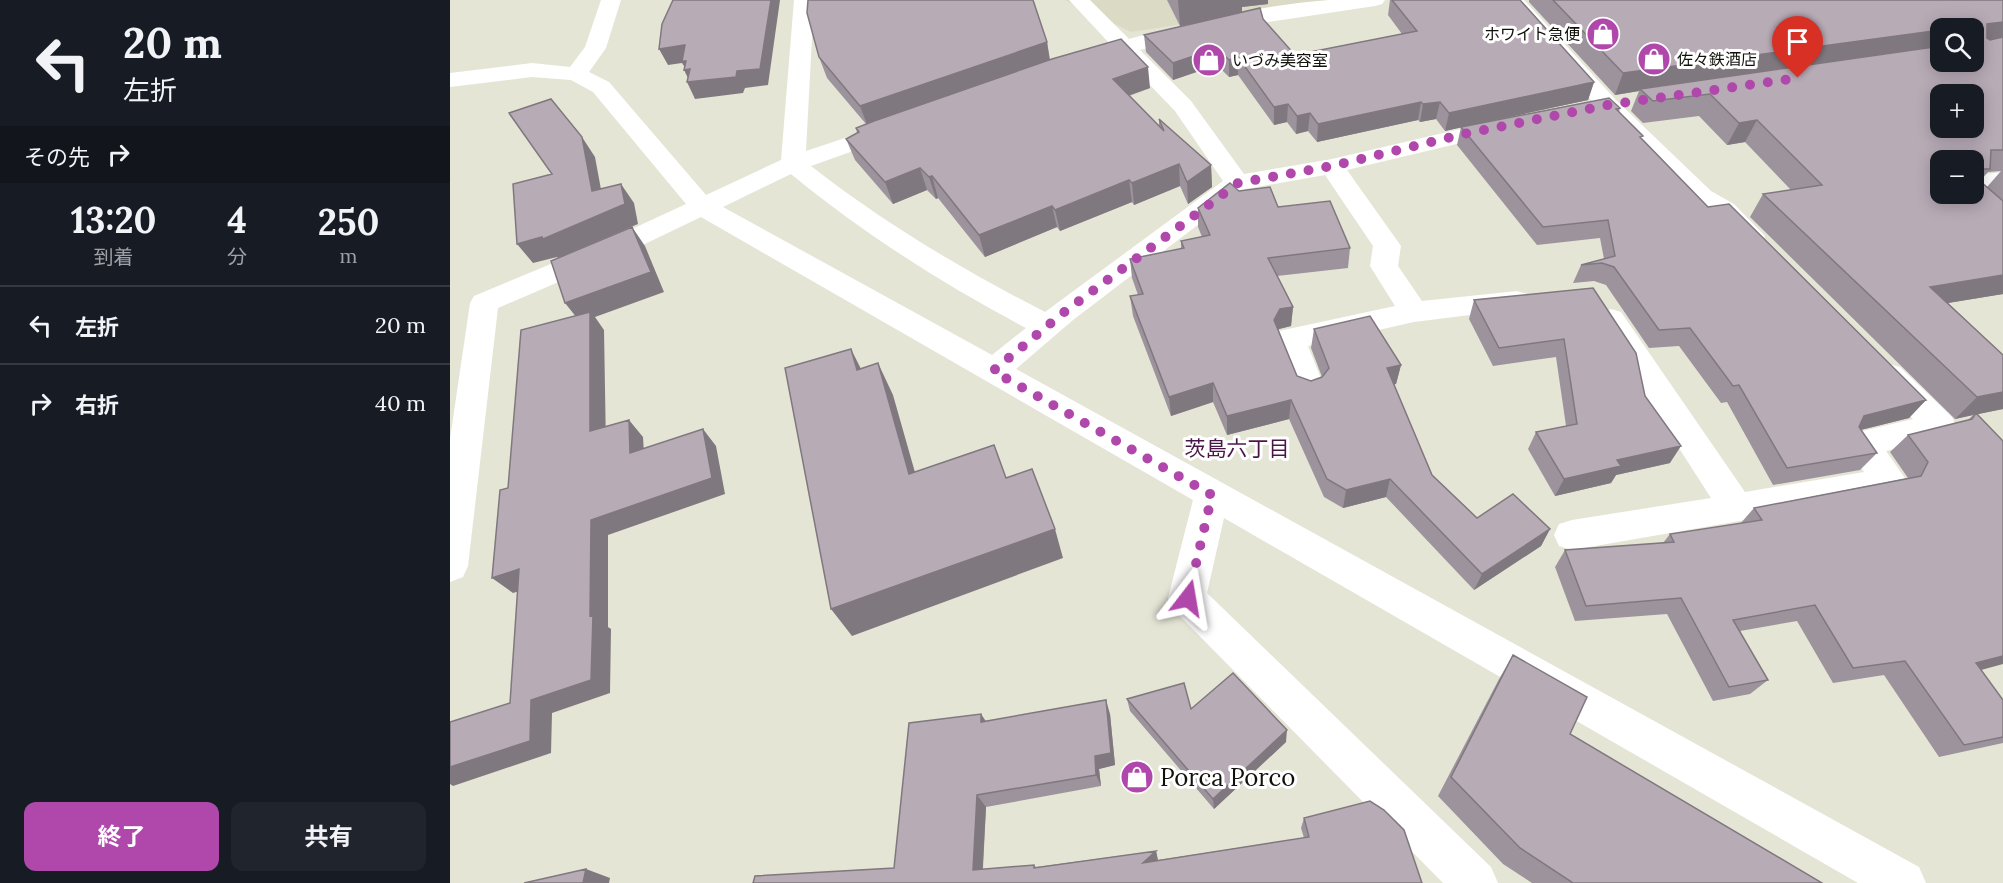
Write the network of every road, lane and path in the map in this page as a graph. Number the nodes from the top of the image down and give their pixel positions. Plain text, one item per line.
1 (611, 0) edge
2 (804, 0) edge
3 (1080, 0) edge
4 (1375, 0) edge
5 (1513, 0) edge
6 (1289, 5) edge
7 (1124, 46) junction
8 (1069, 66) edge
9 (576, 74) junction
10 (450, 80) edge
11 (914, 121) edge
12 (1530, 121) edge
13 (793, 164) junction
14 (1332, 166) junction
15 (2003, 180) edge
16 (1984, 182) edge
17 (1238, 183) junction
18 (703, 207) junction
19 (1775, 260) edge
20 (1594, 293) edge
21 (1549, 298) edge
22 (1414, 312) junction
23 (1047, 326) junction
24 (1874, 360) edge
25 (993, 371) junction
26 (1308, 386) edge
27 (1212, 495) junction
28 (1737, 508) junction
29 (1572, 536) dead end
30 (450, 566) edge
31 (1475, 883) edge
32 (1903, 883) edge

1 - 9 street
2 - 13 street
3 - 7 street
4 - 6 street
5 - 19 street
6 - 7 street
7 - 8 street
7 - 17 street
9 - 10 street
9 - 18 street
11 - 13 street
12 - 14 street
13 - 18 street
13 - 23 street
14 - 17 street
14 - 22 street
15 - 16 street
17 - 23 street
18 - 25 street
18 - 30 street
20 - 28 street
21 - 22 street
22 - 26 street
23 - 25 street
24 - 28 street
25 - 27 street
27 - 31 street
27 - 32 street
28 - 29 street

